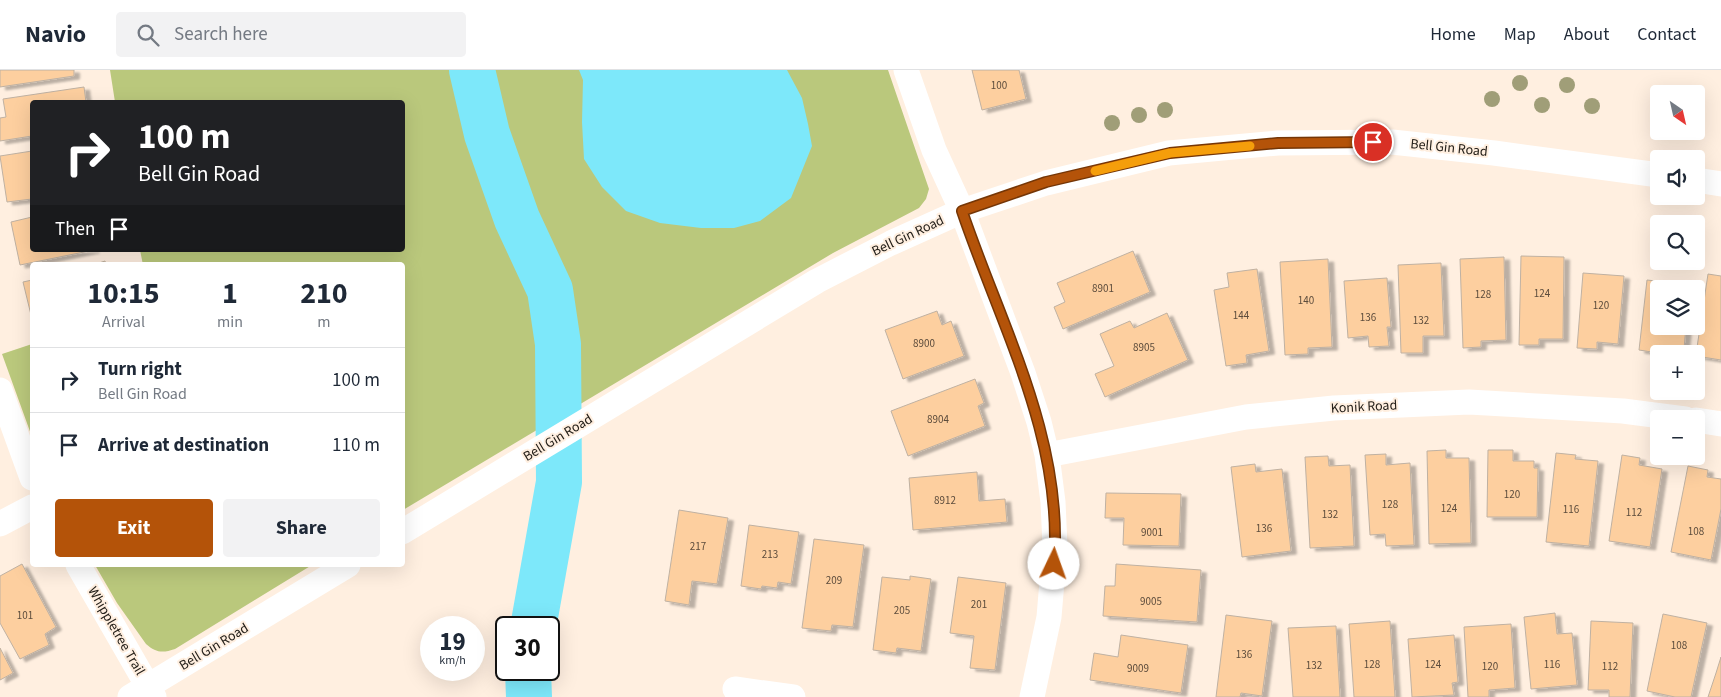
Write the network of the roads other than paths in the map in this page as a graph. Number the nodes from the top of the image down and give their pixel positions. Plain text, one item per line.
1 (906, 70) edge
2 (1650, 174) edge
3 (1705, 181) edge
4 (1721, 184) edge
5 (962, 211) junction
6 (0, 390) edge
7 (1650, 414) edge
8 (1705, 421) edge
9 (1721, 424) edge
10 (1047, 455) junction
11 (30, 472) edge
12 (30, 508) edge
13 (0, 524) edge
14 (405, 530) edge
15 (79, 567) edge
16 (345, 567) edge
17 (735, 688) dead end
18 (144, 694) edge
19 (793, 697) edge
20 (1032, 697) edge

1 - 5 street
2 - 5 street, Bell Gin Road
3 - 4 street
5 - 10 street
5 - 14 street, Bell Gin Road
6 - 11 street
7 - 10 street, Konik Road
8 - 9 street
10 - 20 street
12 - 13 street
15 - 18 street, Whippletree Trail
16 - 18 street, Bell Gin Road
17 - 19 street

